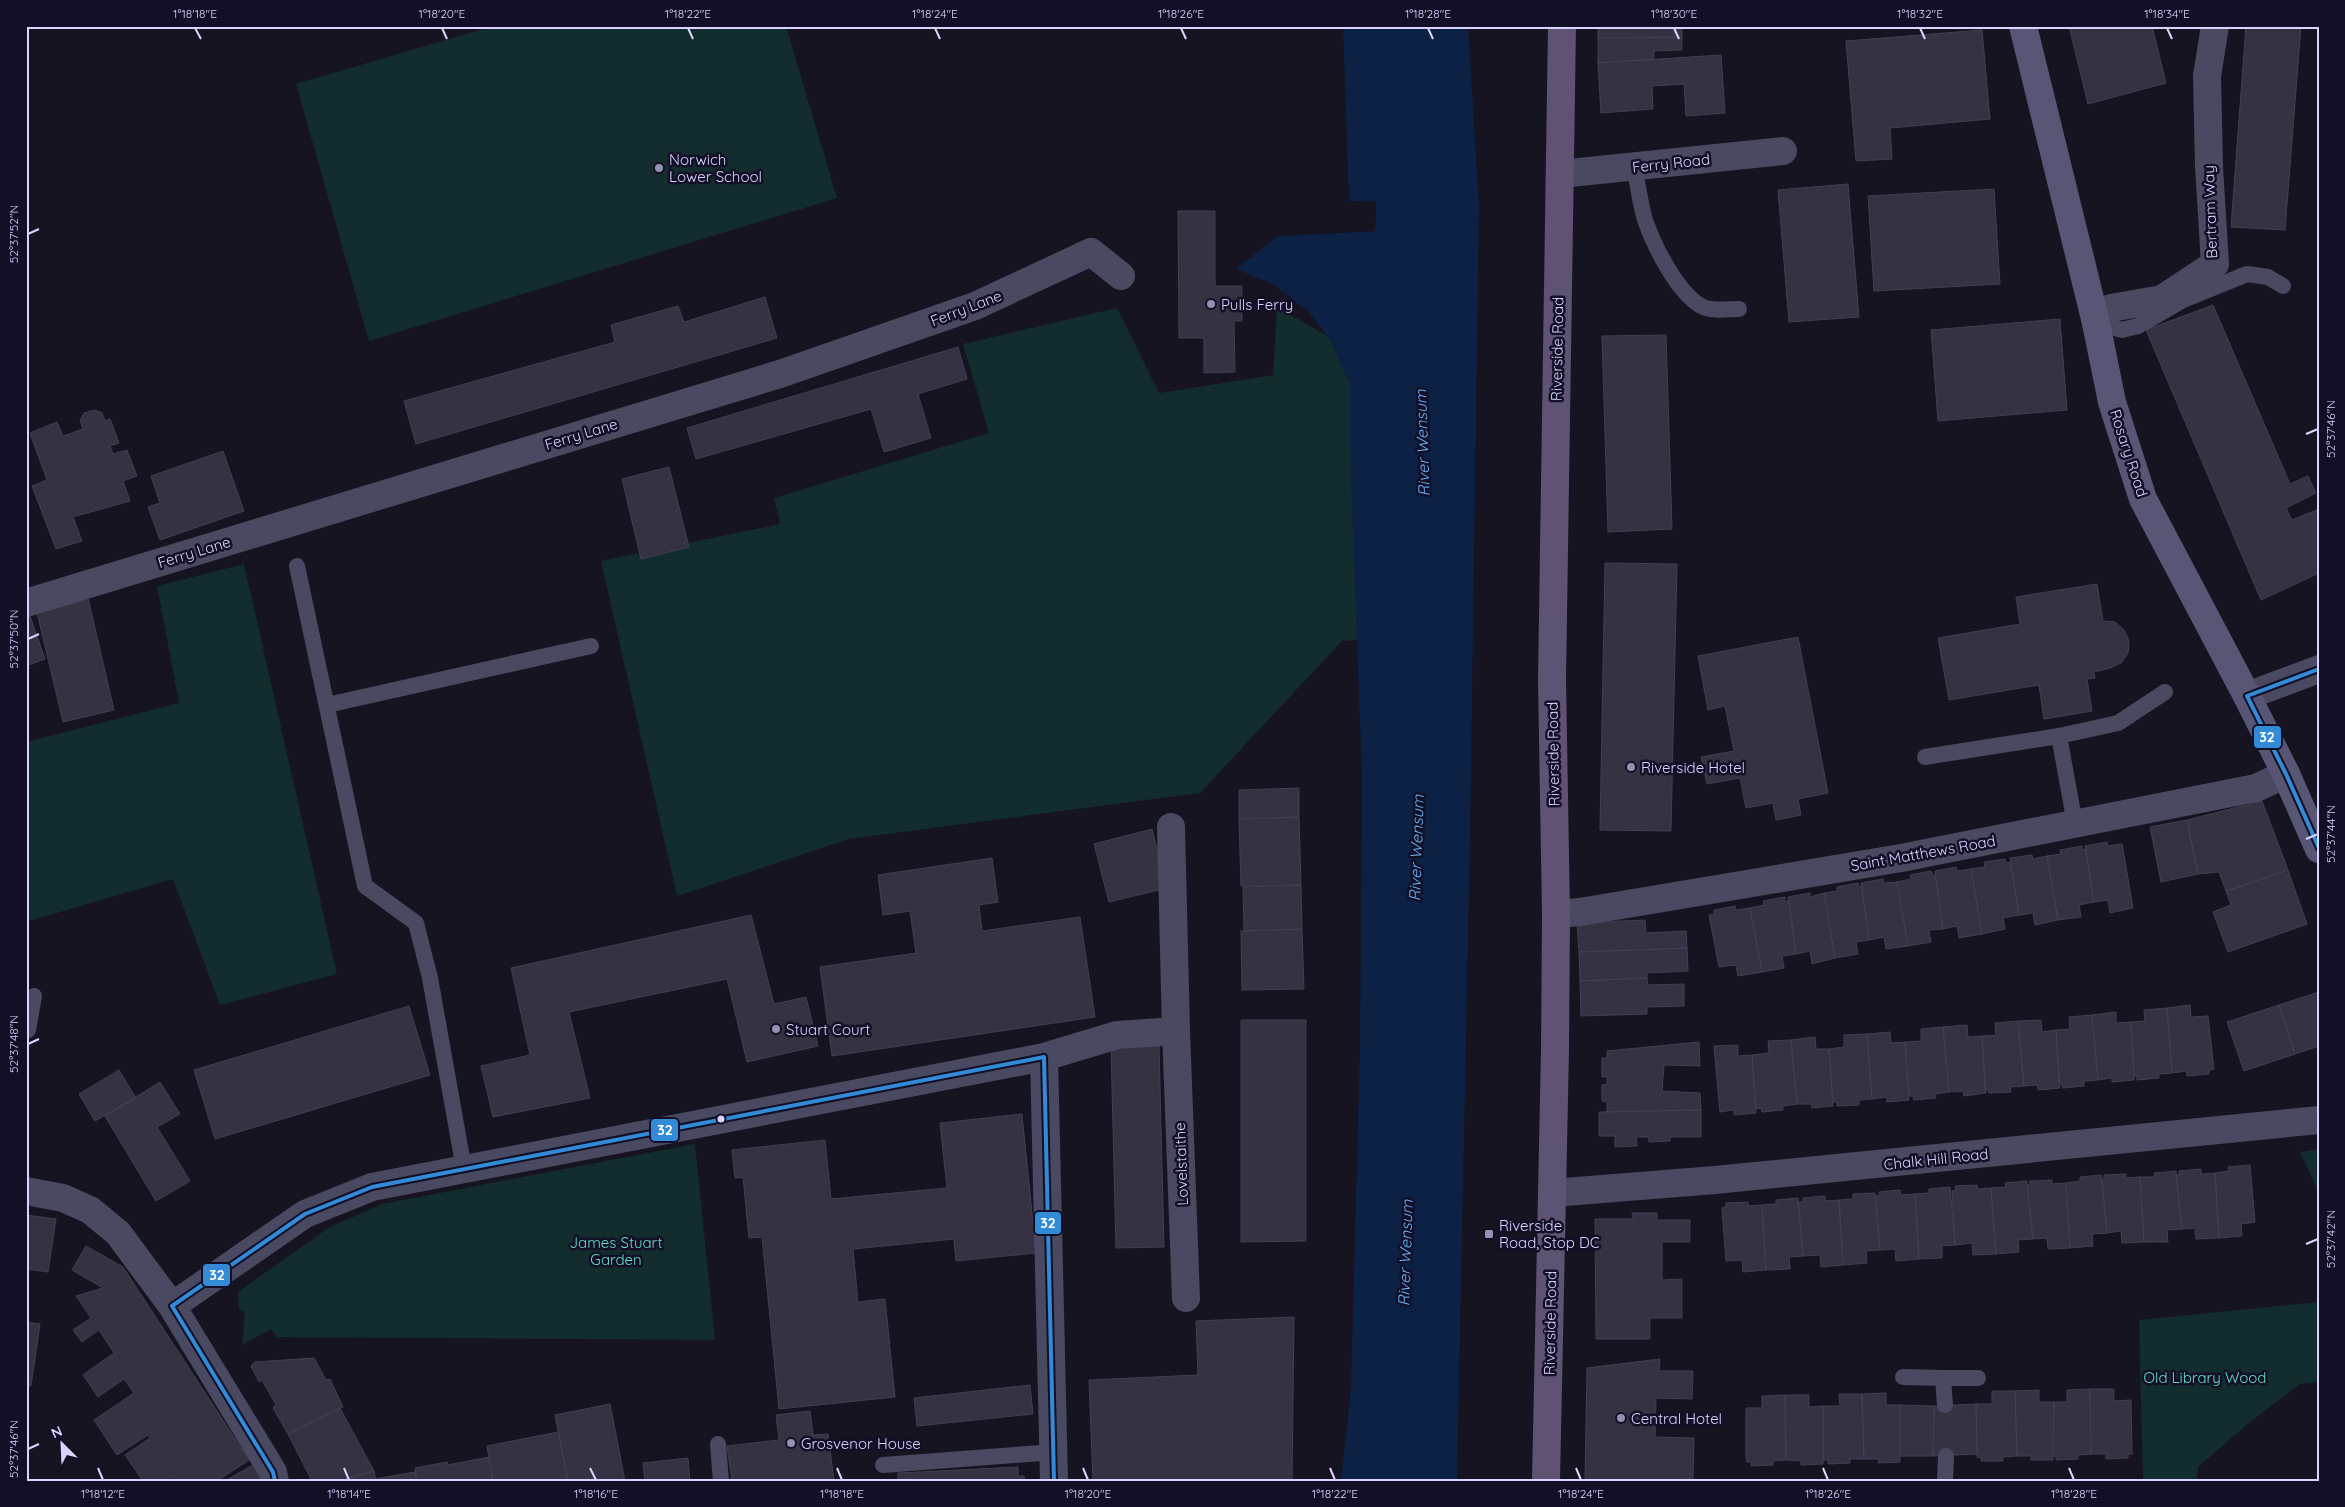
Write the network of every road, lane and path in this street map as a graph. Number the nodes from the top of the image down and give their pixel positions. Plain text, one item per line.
1 (1562, 26) edge
2 (2023, 26) edge
3 (2215, 26) edge
4 (1783, 151) dead end
5 (1634, 167) junction
6 (1560, 174) junction
7 (1121, 276) dead end
8 (2283, 286) dead end
9 (1739, 309) dead end
10 (2096, 323) junction
11 (297, 566) dead end
12 (26, 603) edge
13 (591, 646) dead end
14 (2319, 669) edge
15 (2165, 692) dead end
16 (2247, 696) junction
17 (327, 705) junction
18 (2059, 736) junction
19 (1925, 757) dead end
20 (2286, 774) junction
21 (2075, 824) junction
22 (1171, 827) dead end
23 (2319, 849) edge
24 (1556, 914) junction
25 (34, 996) dead end
26 (26, 1030) edge
27 (1176, 1031) junction
28 (1044, 1057) junction
29 (2319, 1120) edge
30 (464, 1169) junction
31 (26, 1191) edge
32 (1552, 1193) junction
33 (1186, 1298) dead end
34 (172, 1306) junction
35 (1903, 1377) dead end
36 (1943, 1378) junction
37 (1978, 1378) dead end
38 (1945, 1405) dead end
39 (718, 1444) dead end
40 (1054, 1452) junction
41 (1946, 1456) dead end
42 (883, 1465) dead end
43 (275, 1481) edge
44 (721, 1481) edge
45 (1054, 1481) edge
46 (1546, 1481) edge
47 (1945, 1481) edge

1 - 6 main road, Riverside Road
2 - 10 street, Rosary Road
3 - 10 street, Bertram Way
4 - 5 street, Ferry Road
5 - 6 street, Ferry Road
5 - 9 lane
6 - 24 main road, Riverside Road
7 - 12 street, Ferry Lane
8 - 10 lane
10 - 16 street, Rosary Road
11 - 17 lane
13 - 17 lane
14 - 16 street
15 - 18 lane
16 - 20 street, Rosary Road
17 - 30 lane
18 - 19 lane
18 - 21 lane
20 - 21 street, Saint Matthews Road
20 - 23 street, Rosary Road
21 - 24 street, Saint Matthews Road
22 - 27 street, Lovelstaithe
24 - 32 main road, Riverside Road
25 - 26 lane
27 - 28 street
27 - 33 street, Lovelstaithe
28 - 30 street
28 - 40 street
29 - 32 street, Chalk Hill Road
30 - 34 street
31 - 34 street
32 - 46 main road, Riverside Road
34 - 43 street
35 - 36 lane
36 - 37 lane
36 - 38 lane
39 - 44 lane
40 - 42 lane
40 - 45 street
41 - 47 lane

